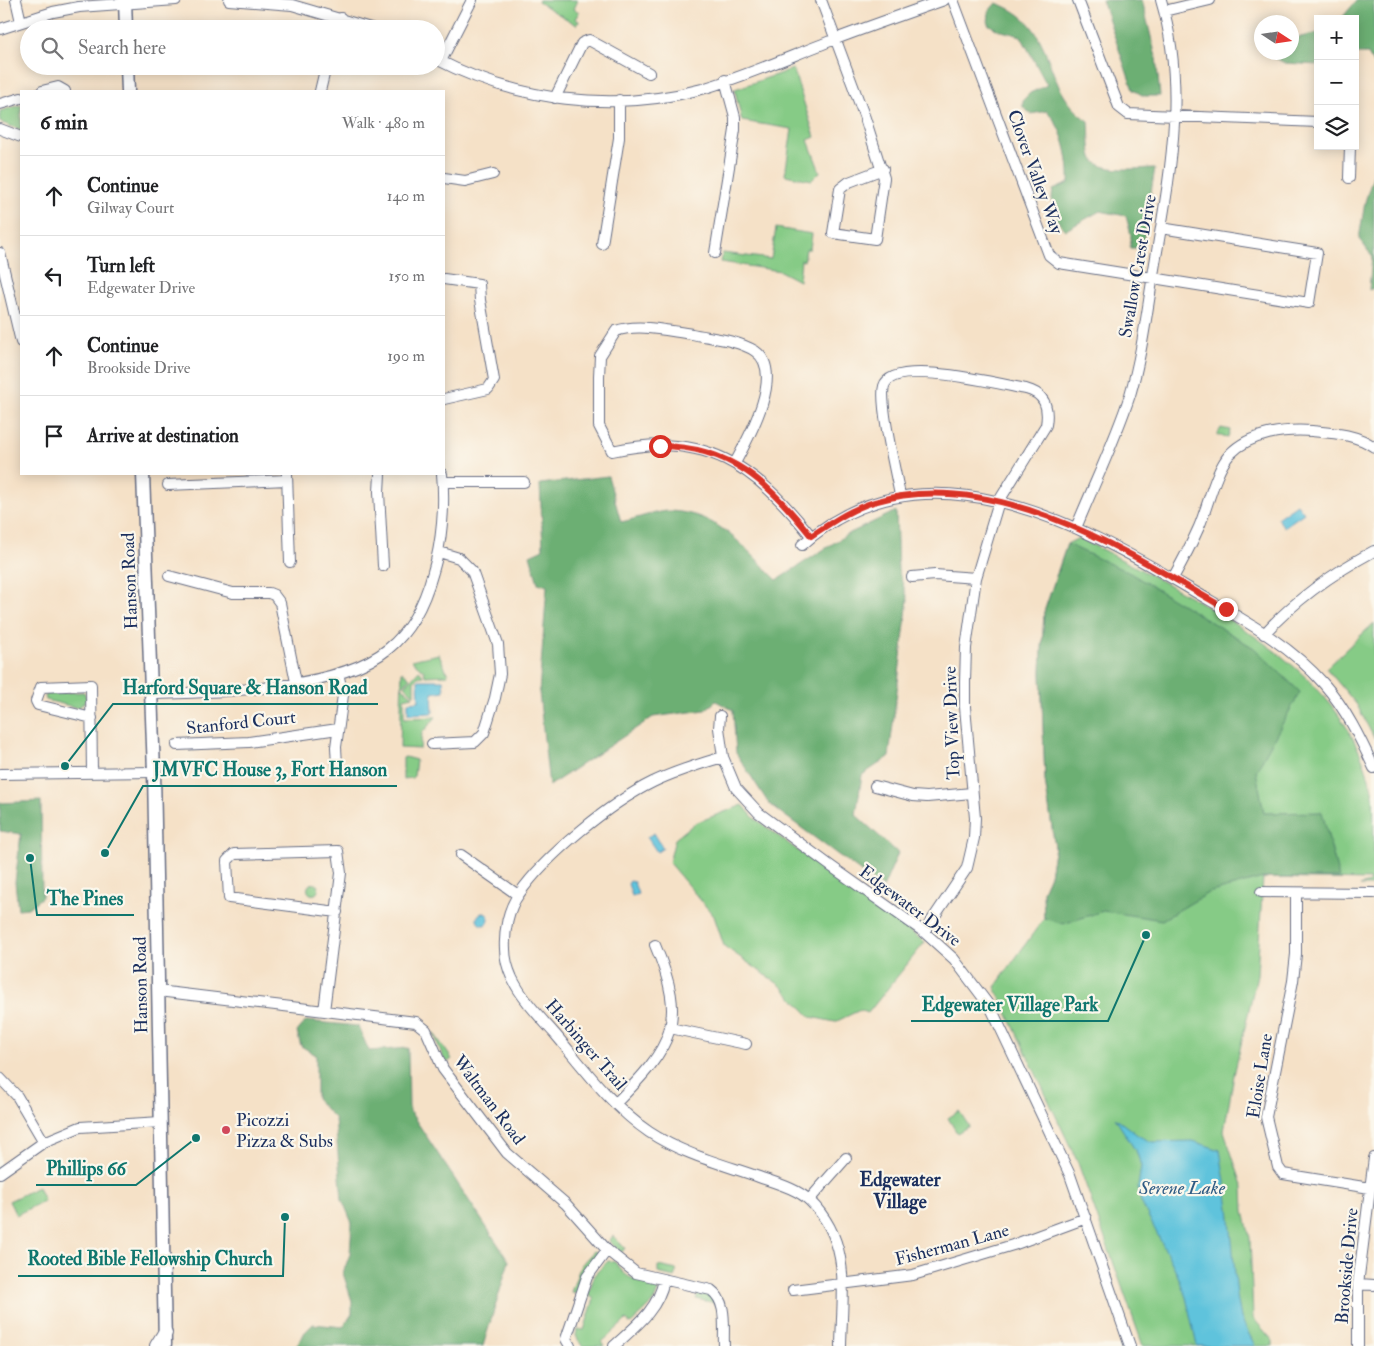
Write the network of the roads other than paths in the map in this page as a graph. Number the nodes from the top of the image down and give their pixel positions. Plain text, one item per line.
1 (16, 0) edge
2 (176, 0) edge
3 (229, 0) edge
4 (472, 0) edge
5 (821, 0) edge
6 (944, 0) edge
7 (953, 0) edge
8 (1078, 0) edge
9 (1161, 0) edge
10 (1210, 0) edge
11 (125, 1) edge
12 (1164, 11) junction
13 (341, 18) joint
14 (21, 20) edge
15 (30, 20) edge
16 (126, 20) edge
17 (347, 20) edge
18 (20, 23) edge
19 (0, 29) edge
20 (836, 39) junction
21 (445, 48) edge
22 (445, 63) edge
23 (650, 74) dead end
24 (127, 75) edge
25 (324, 75) edge
26 (725, 80) junction
27 (46, 90) edge
28 (63, 90) edge
29 (128, 90) edge
30 (320, 90) edge
31 (20, 98) edge
32 (555, 98) junction
33 (619, 100) junction
34 (0, 104) edge
35 (1176, 117) junction
36 (1314, 122) edge
37 (0, 129) edge
38 (20, 137) edge
39 (1350, 150) edge
40 (883, 170) junction
41 (493, 174) dead end
42 (445, 178) edge
43 (1349, 178) dead end
44 (1161, 228) junction
45 (602, 244) dead end
46 (0, 253) edge
47 (716, 253) dead end
48 (1152, 277) junction
49 (445, 278) edge
50 (20, 338) edge
51 (445, 399) edge
52 (1374, 447) edge
53 (735, 463) junction
54 (143, 475) edge
55 (380, 475) edge
56 (287, 477) edge
57 (443, 478) edge
58 (524, 482) dead end
59 (168, 485) dead end
60 (900, 495) junction
61 (999, 501) junction
62 (1076, 528) junction
63 (811, 536) junction
64 (802, 545) dead end
65 (1374, 551) edge
66 (439, 552) junction
67 (290, 562) dead end
68 (383, 566) dead end
69 (169, 576) dead end
70 (912, 577) dead end
71 (976, 578) junction
72 (1173, 578) junction
73 (1264, 634) junction
74 (338, 673) junction
75 (296, 682) junction
76 (152, 694) junction
77 (720, 716) dead end
78 (92, 718) junction
79 (338, 729) junction
80 (432, 744) dead end
81 (176, 745) dead end
82 (723, 757) junction
83 (337, 765) dead end
84 (1374, 768) edge
85 (154, 772) junction
86 (92, 773) junction
87 (0, 774) edge
88 (875, 786) dead end
89 (972, 793) junction
90 (461, 855) dead end
91 (1261, 892) dead end
92 (1296, 893) junction
93 (1374, 893) edge
94 (518, 895) junction
95 (337, 912) junction
96 (924, 932) junction
97 (655, 945) dead end
98 (158, 991) junction
99 (324, 1011) junction
100 (670, 1028) junction
101 (746, 1044) dead end
102 (0, 1078) edge
103 (616, 1103) junction
104 (161, 1122) junction
105 (44, 1142) junction
106 (846, 1158) dead end
107 (1374, 1158) edge
108 (0, 1173) edge
109 (1370, 1188) junction
110 (809, 1200) junction
111 (1371, 1203) edge
112 (1086, 1218) junction
113 (607, 1250) junction
114 (664, 1280) junction
115 (1358, 1284) junction
116 (1374, 1285) edge
117 (843, 1286) junction
118 (793, 1290) dead end
119 (166, 1342) edge
120 (157, 1346) edge
121 (570, 1346) edge
122 (614, 1346) edge
123 (724, 1346) edge
124 (842, 1346) edge
125 (1130, 1346) edge
126 (1358, 1346) edge

1 - 14 street
2 - 11 street
3 - 13 street
4 - 21 street
5 - 20 street
6 - 20 street
7 - 48 street, Clover Valley Way
8 - 35 street
9 - 12 street, Swallow Crest Drive
10 - 12 street
11 - 15 street
11 - 16 street
12 - 35 street, Swallow Crest Drive
13 - 17 street
18 - 19 street
20 - 26 street
20 - 40 street
22 - 32 street
23 - 32 street
24 - 29 street
25 - 30 street
26 - 33 street
26 - 47 street
27 - 28 street
31 - 34 street
32 - 33 street
33 - 45 street
35 - 36 street
35 - 44 street, Swallow Crest Drive
37 - 38 street
39 - 43 street
40 - 40 street
41 - 42 street
44 - 48 street, Swallow Crest Drive
44 - 48 street, Clover Valley Way
46 - 50 street
48 - 62 street, Swallow Crest Drive
49 - 51 street
52 - 72 street
53 - 53 street
53 - 63 street
54 - 76 street, Hanson Road
55 - 68 street
56 - 59 street
56 - 67 street
57 - 58 street
57 - 66 street
60 - 61 street
60 - 61 street, Top View Drive
60 - 63 street
61 - 62 street
61 - 71 street, Top View Drive
62 - 72 street
63 - 64 street
65 - 73 street
66 - 74 street
66 - 80 street
69 - 75 street
70 - 71 street
71 - 89 street, Top View Drive
72 - 73 street
73 - 84 street
74 - 75 street
74 - 79 street
75 - 76 street
76 - 85 street, Hanson Road
77 - 82 street, Edgewater Drive
78 - 78 street
78 - 86 street
79 - 81 street, Stanford Court
79 - 83 street
82 - 94 street, Harbinger Trail
82 - 96 street, Edgewater Drive
85 - 86 street
85 - 98 street, Hanson Road
86 - 87 street
88 - 89 street
89 - 96 street, Top View Drive
90 - 94 street
91 - 92 street
92 - 93 street
92 - 109 street, Eloise Lane
94 - 103 street, Harbinger Trail
95 - 95 street
95 - 99 street
96 - 112 street, Edgewater Drive
97 - 100 street
98 - 99 street, Waltman Road
98 - 104 street, Hanson Road
99 - 113 street, Waltman Road
100 - 101 street
100 - 103 street
102 - 105 street
103 - 110 street, Harbinger Trail
104 - 105 street
104 - 119 street, Hanson Road
105 - 108 street
106 - 110 street
107 - 109 street, Brookside Drive
109 - 111 street, Brookside Drive
110 - 117 street, Harbinger Trail
111 - 115 street, Brookside Drive
112 - 117 street, Fisherman Lane
112 - 125 street, Edgewater Drive
113 - 114 street, Waltman Road
113 - 121 street
114 - 122 street
114 - 123 street, Waltman Road
115 - 116 street
115 - 126 street, Brookside Drive
117 - 118 street, Fisherman Lane
117 - 124 street, Harbinger Trail
119 - 120 main road

